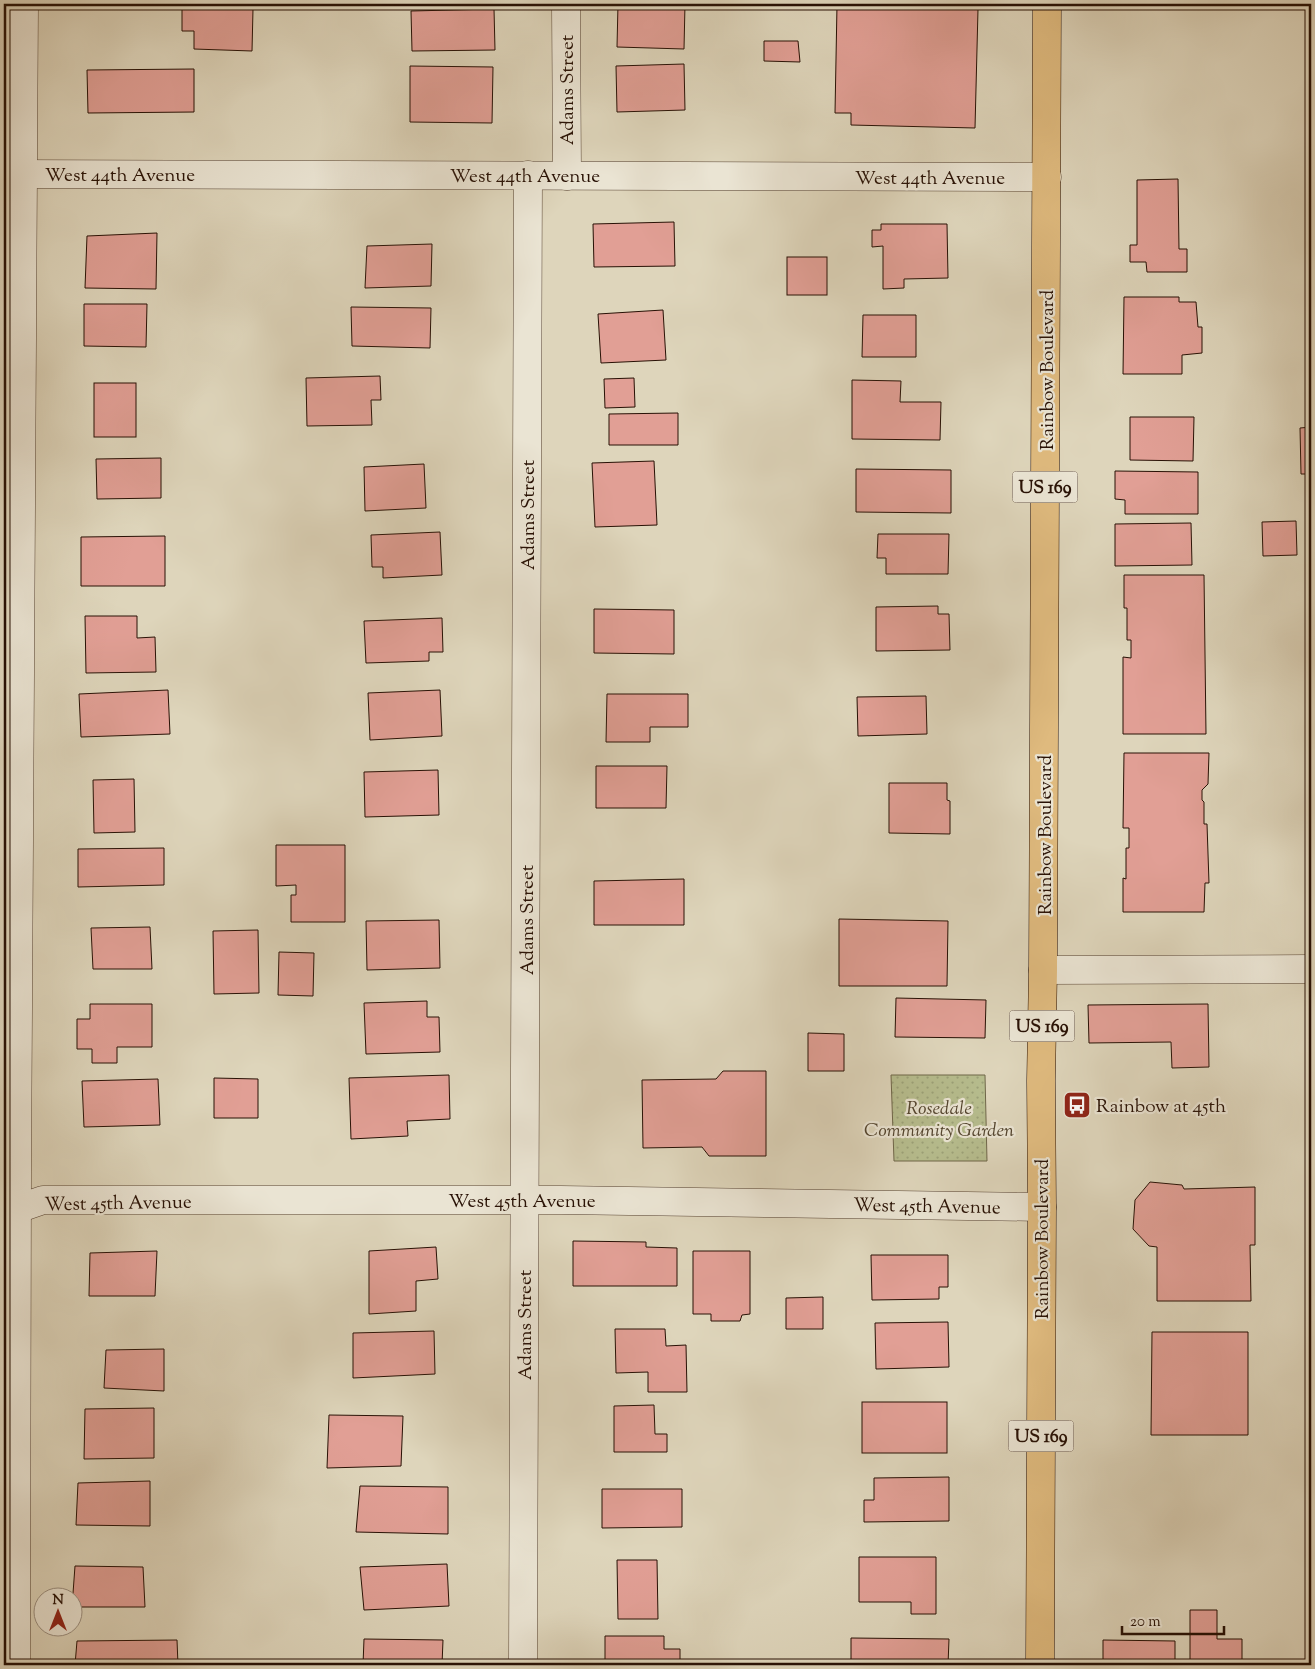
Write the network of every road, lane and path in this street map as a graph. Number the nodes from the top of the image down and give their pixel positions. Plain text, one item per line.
1 (24, 4) edge
2 (566, 4) edge
3 (1047, 4) edge
4 (14, 174) edge
5 (528, 175) junction
6 (567, 176) junction
7 (1047, 177) junction
8 (1311, 969) edge
9 (1043, 970) junction
10 (525, 1200) junction
11 (1042, 1207) junction
12 (10, 1209) edge
13 (16, 1665) edge
14 (523, 1665) edge
15 (1040, 1665) edge

1 - 4 street
2 - 6 street, Adams Street
3 - 7 main road, Rainbow Boulevard / US 169
4 - 5 street, West 44th Avenue
4 - 12 street
5 - 6 street, West 44th Avenue
5 - 10 street, Adams Street
6 - 7 street, West 44th Avenue
7 - 9 main road, Rainbow Boulevard / US 169
8 - 9 street
9 - 11 main road, Rainbow Boulevard / US 169
10 - 11 street, West 45th Avenue
10 - 12 street, West 45th Avenue
10 - 14 street, Adams Street
11 - 15 main road, Rainbow Boulevard / US 169
12 - 13 street

